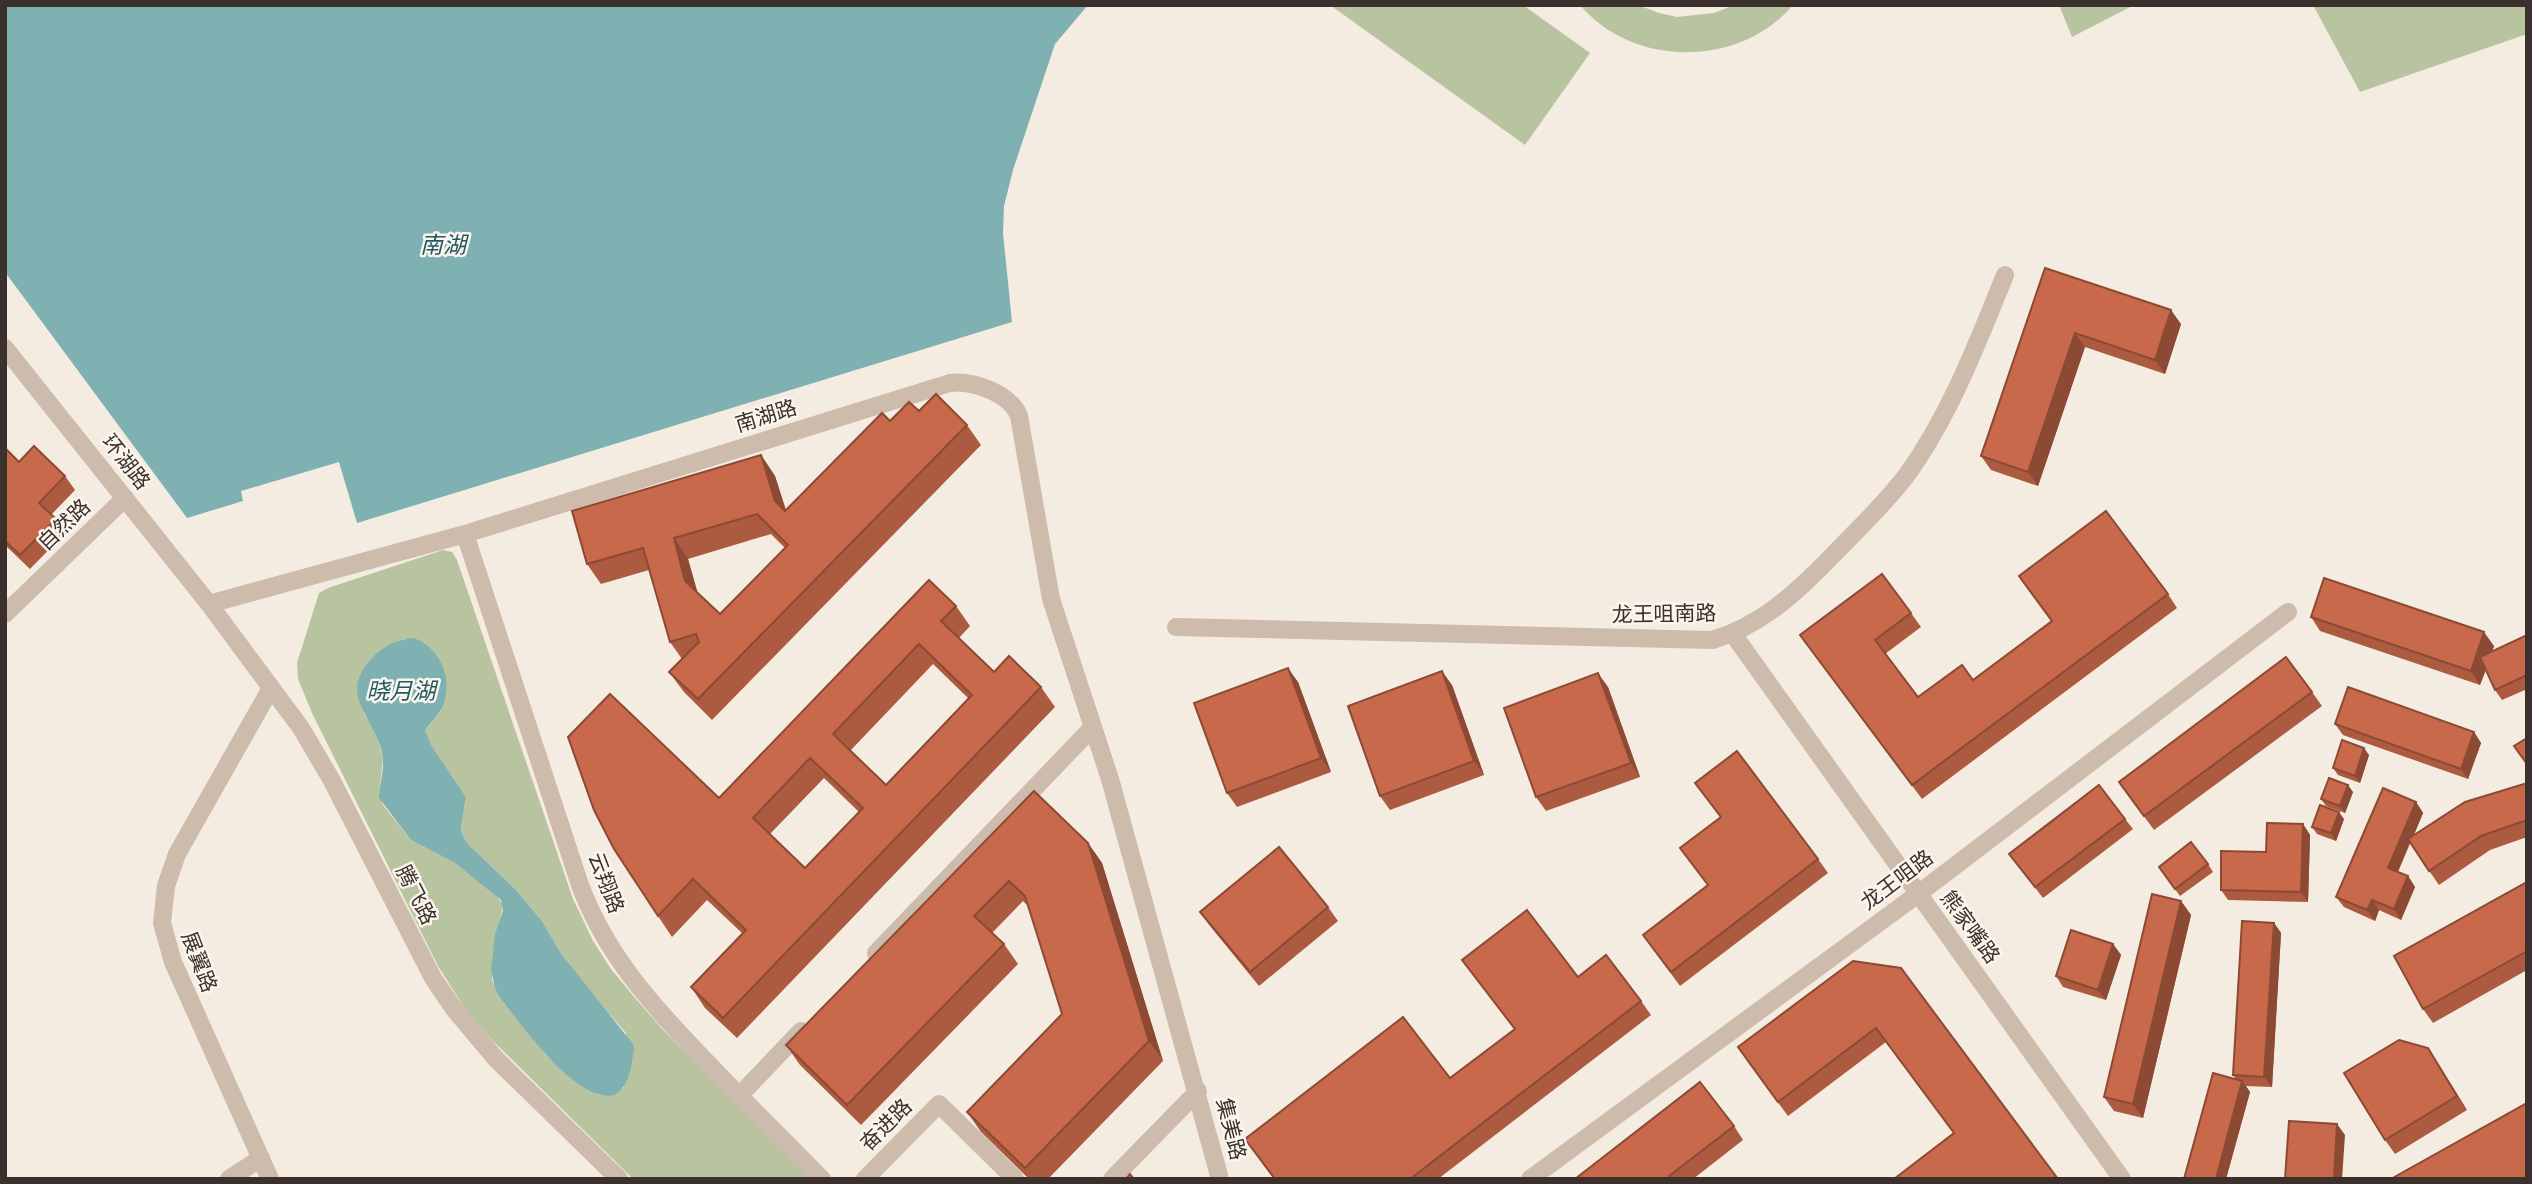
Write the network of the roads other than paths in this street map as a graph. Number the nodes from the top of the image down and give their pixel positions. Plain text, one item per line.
1 (2005, 275) dead end
2 (5, 348) edge
3 (125, 498) junction
4 (466, 534) junction
5 (209, 604) junction
6 (2288, 612) dead end
7 (5, 614) edge
8 (1176, 627) dead end
9 (1732, 634) junction
10 (271, 688) junction
11 (1092, 728) junction
12 (1918, 894) junction
13 (863, 966) edge
14 (815, 1016) edge
15 (1198, 1091) junction
16 (738, 1096) junction
17 (261, 1158) junction
18 (229, 1179) edge
19 (270, 1179) edge
20 (619, 1179) edge
21 (822, 1179) edge
22 (865, 1179) edge
23 (1015, 1179) edge
24 (1112, 1179) edge
25 (1220, 1179) edge
26 (1530, 1179) edge
27 (2122, 1179) edge

1 - 9 street, 龙王咀南路
2 - 3 street, 环湖路
3 - 5 street, 环湖路
3 - 7 street, 自然路
4 - 5 street, 南湖路
4 - 11 street, 南湖路
4 - 16 street, 云翔路
5 - 10 street, 腾飞路
6 - 12 street, 龙王咀路
8 - 9 street, 龙王咀南路
9 - 12 street, 熊家嘴路
10 - 17 street, 展翼路
10 - 20 street, 腾飞路
11 - 13 street
11 - 15 street, 集美路
12 - 26 street, 龙王咀路
12 - 27 street, 熊家嘴路
14 - 16 street
15 - 24 street
15 - 25 street, 集美路
16 - 21 street, 云翔路
17 - 18 street
17 - 19 street, 展翼路
22 - 23 street, 奋进路

